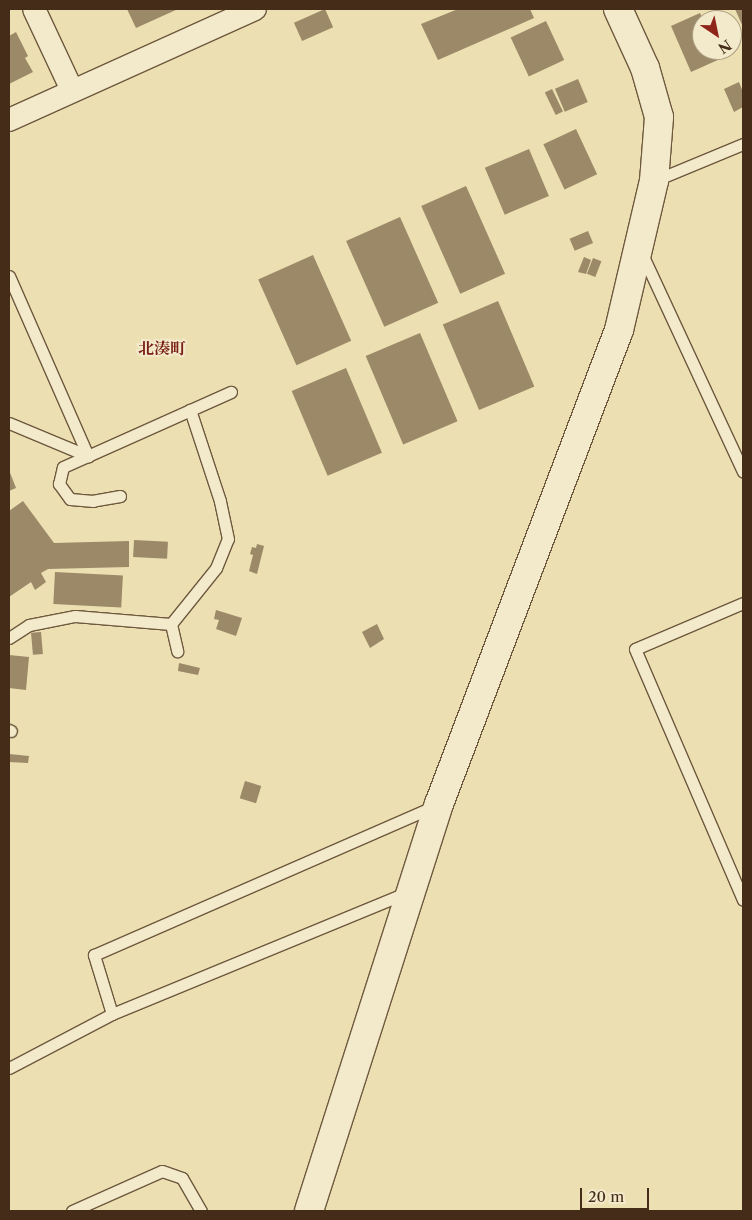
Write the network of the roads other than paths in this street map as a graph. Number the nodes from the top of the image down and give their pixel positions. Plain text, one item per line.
1 (34, 9) edge
2 (255, 9) edge
3 (618, 9) edge
4 (72, 90) junction
5 (9, 120) edge
6 (743, 144) edge
7 (654, 181) junction
8 (639, 247) junction
9 (9, 276) edge
10 (231, 392) dead end
11 (190, 410) junction
12 (9, 422) edge
13 (88, 456) junction
14 (743, 472) edge
15 (120, 496) dead end
16 (743, 603) edge
17 (171, 624) junction
18 (9, 638) edge
19 (177, 651) dead end
20 (439, 804) junction
21 (412, 890) junction
22 (743, 900) edge
23 (112, 1014) junction
24 (9, 1068) edge
25 (72, 1211) edge
26 (201, 1211) edge
27 (308, 1211) edge

1 - 4 street
2 - 4 street
3 - 7 street
4 - 5 street
6 - 7 lane
7 - 8 street
8 - 14 lane
8 - 20 street
9 - 13 lane
10 - 11 lane
11 - 13 lane
11 - 17 lane
12 - 13 lane
13 - 15 lane
16 - 22 lane
17 - 18 lane
17 - 19 lane
20 - 21 street
20 - 23 lane
21 - 23 lane
21 - 27 street
23 - 24 lane
25 - 26 lane

